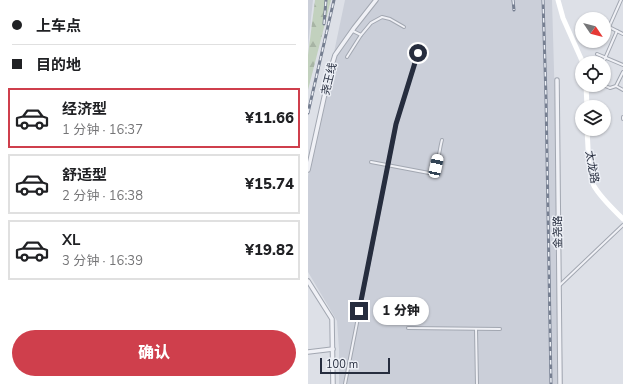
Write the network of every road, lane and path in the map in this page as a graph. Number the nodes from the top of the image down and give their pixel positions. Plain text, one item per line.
1 (376, 0) edge
2 (558, 0) edge
3 (621, 0) edge
4 (404, 27) dead end
5 (352, 30) junction
6 (617, 31) junction
7 (623, 34) edge
8 (361, 36) junction
9 (418, 53) dead end
10 (597, 54) dead end
11 (580, 56) edge
12 (602, 56) edge
13 (605, 56) edge
14 (347, 57) dead end
15 (611, 60) edge
16 (623, 66) edge
17 (623, 72) edge
18 (557, 80) dead end
19 (616, 86) junction
20 (611, 88) edge
21 (623, 90) edge
22 (587, 136) edge
23 (442, 140) dead end
24 (371, 162) dead end
25 (388, 165) junction
26 (308, 170) edge
27 (623, 219) edge
28 (623, 225) edge
29 (308, 281) edge
30 (559, 285) junction
31 (408, 328) dead end
32 (476, 329) junction
33 (500, 330) dead end
34 (333, 349) junction
35 (308, 352) edge
36 (333, 384) edge
37 (345, 384) edge
38 (477, 384) edge
39 (560, 384) edge

1 - 5 street, 尧王线
2 - 11 street
3 - 6 lane
4 - 8 lane
5 - 8 lane
5 - 26 street, 尧王线
6 - 7 lane
6 - 13 lane
8 - 14 lane
9 - 25 lane
10 - 12 lane
15 - 16 lane
17 - 19 lane
18 - 30 street, 金尧路
19 - 20 lane
19 - 21 lane
22 - 27 street, 太龙路
23 - 25 lane
24 - 25 lane
25 - 37 lane
28 - 30 lane
29 - 34 street
30 - 39 street, 金尧路
31 - 32 lane
32 - 33 lane
32 - 38 lane
34 - 35 street
34 - 36 street

